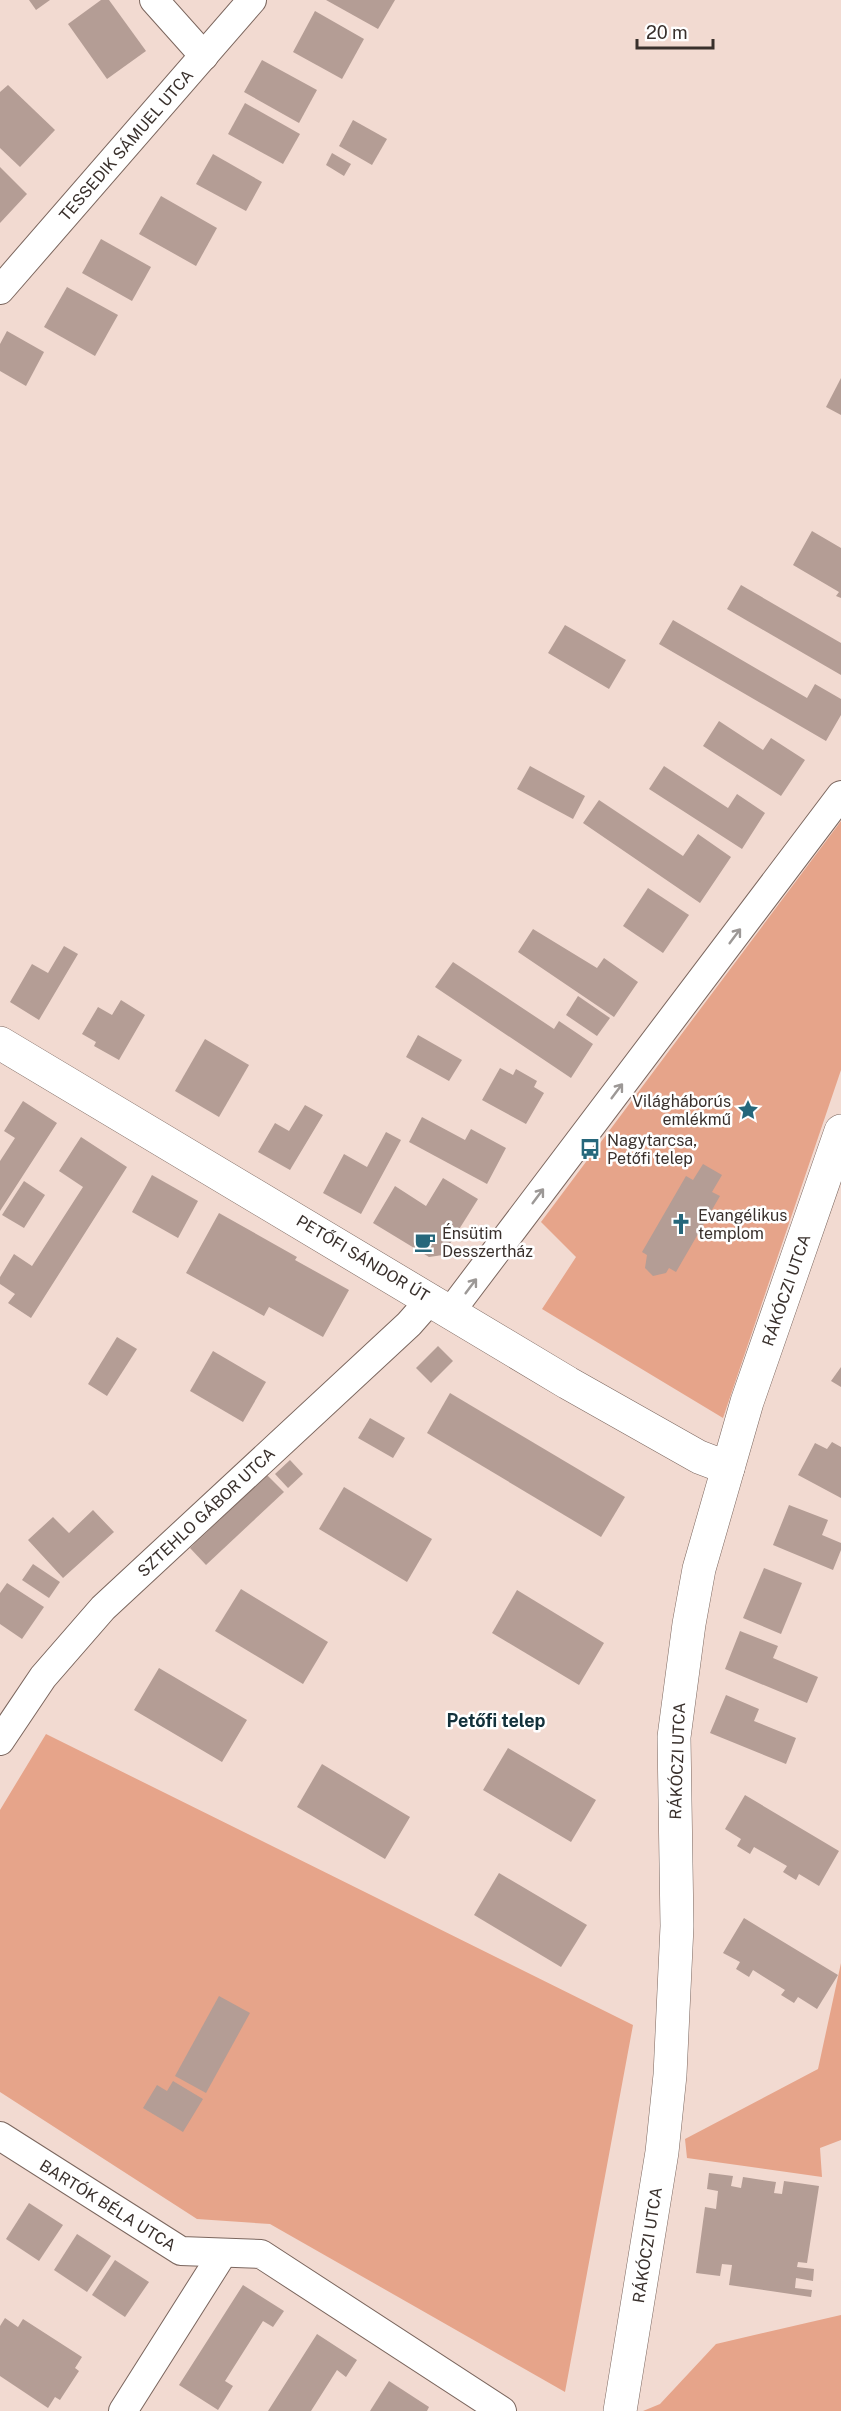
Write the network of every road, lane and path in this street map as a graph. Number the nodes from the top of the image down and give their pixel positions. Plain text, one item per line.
1 (154, 0) edge
2 (252, 0) edge
3 (204, 56) junction
4 (0, 290) edge
5 (841, 795) edge
6 (0, 1043) edge
7 (841, 1131) edge
8 (441, 1305) junction
9 (728, 1468) junction
10 (0, 1741) edge
11 (0, 2136) edge
12 (181, 2251) junction
13 (223, 2253) junction
14 (206, 2280) junction
15 (123, 2411) edge
16 (502, 2411) edge
17 (620, 2411) edge

1 - 3 street
2 - 3 street, TESSEDIK SÁMUEL UTCA
3 - 4 street, TESSEDIK SÁMUEL UTCA
8 -> 5 street
6 - 8 main road, PETŐFI SÁNDOR ÚT
7 - 9 main road, RÁKÓCZI UTCA
8 - 9 main road, PETŐFI SÁNDOR ÚT
8 - 10 street, SZTEHLO GÁBOR UTCA
9 - 17 main road, RÁKÓCZI UTCA
11 - 12 street, BARTÓK BÉLA UTCA
12 - 13 street, BARTÓK BÉLA UTCA
12 - 14 street
13 - 14 street
13 - 16 street, BARTÓK BÉLA UTCA
14 - 15 street

